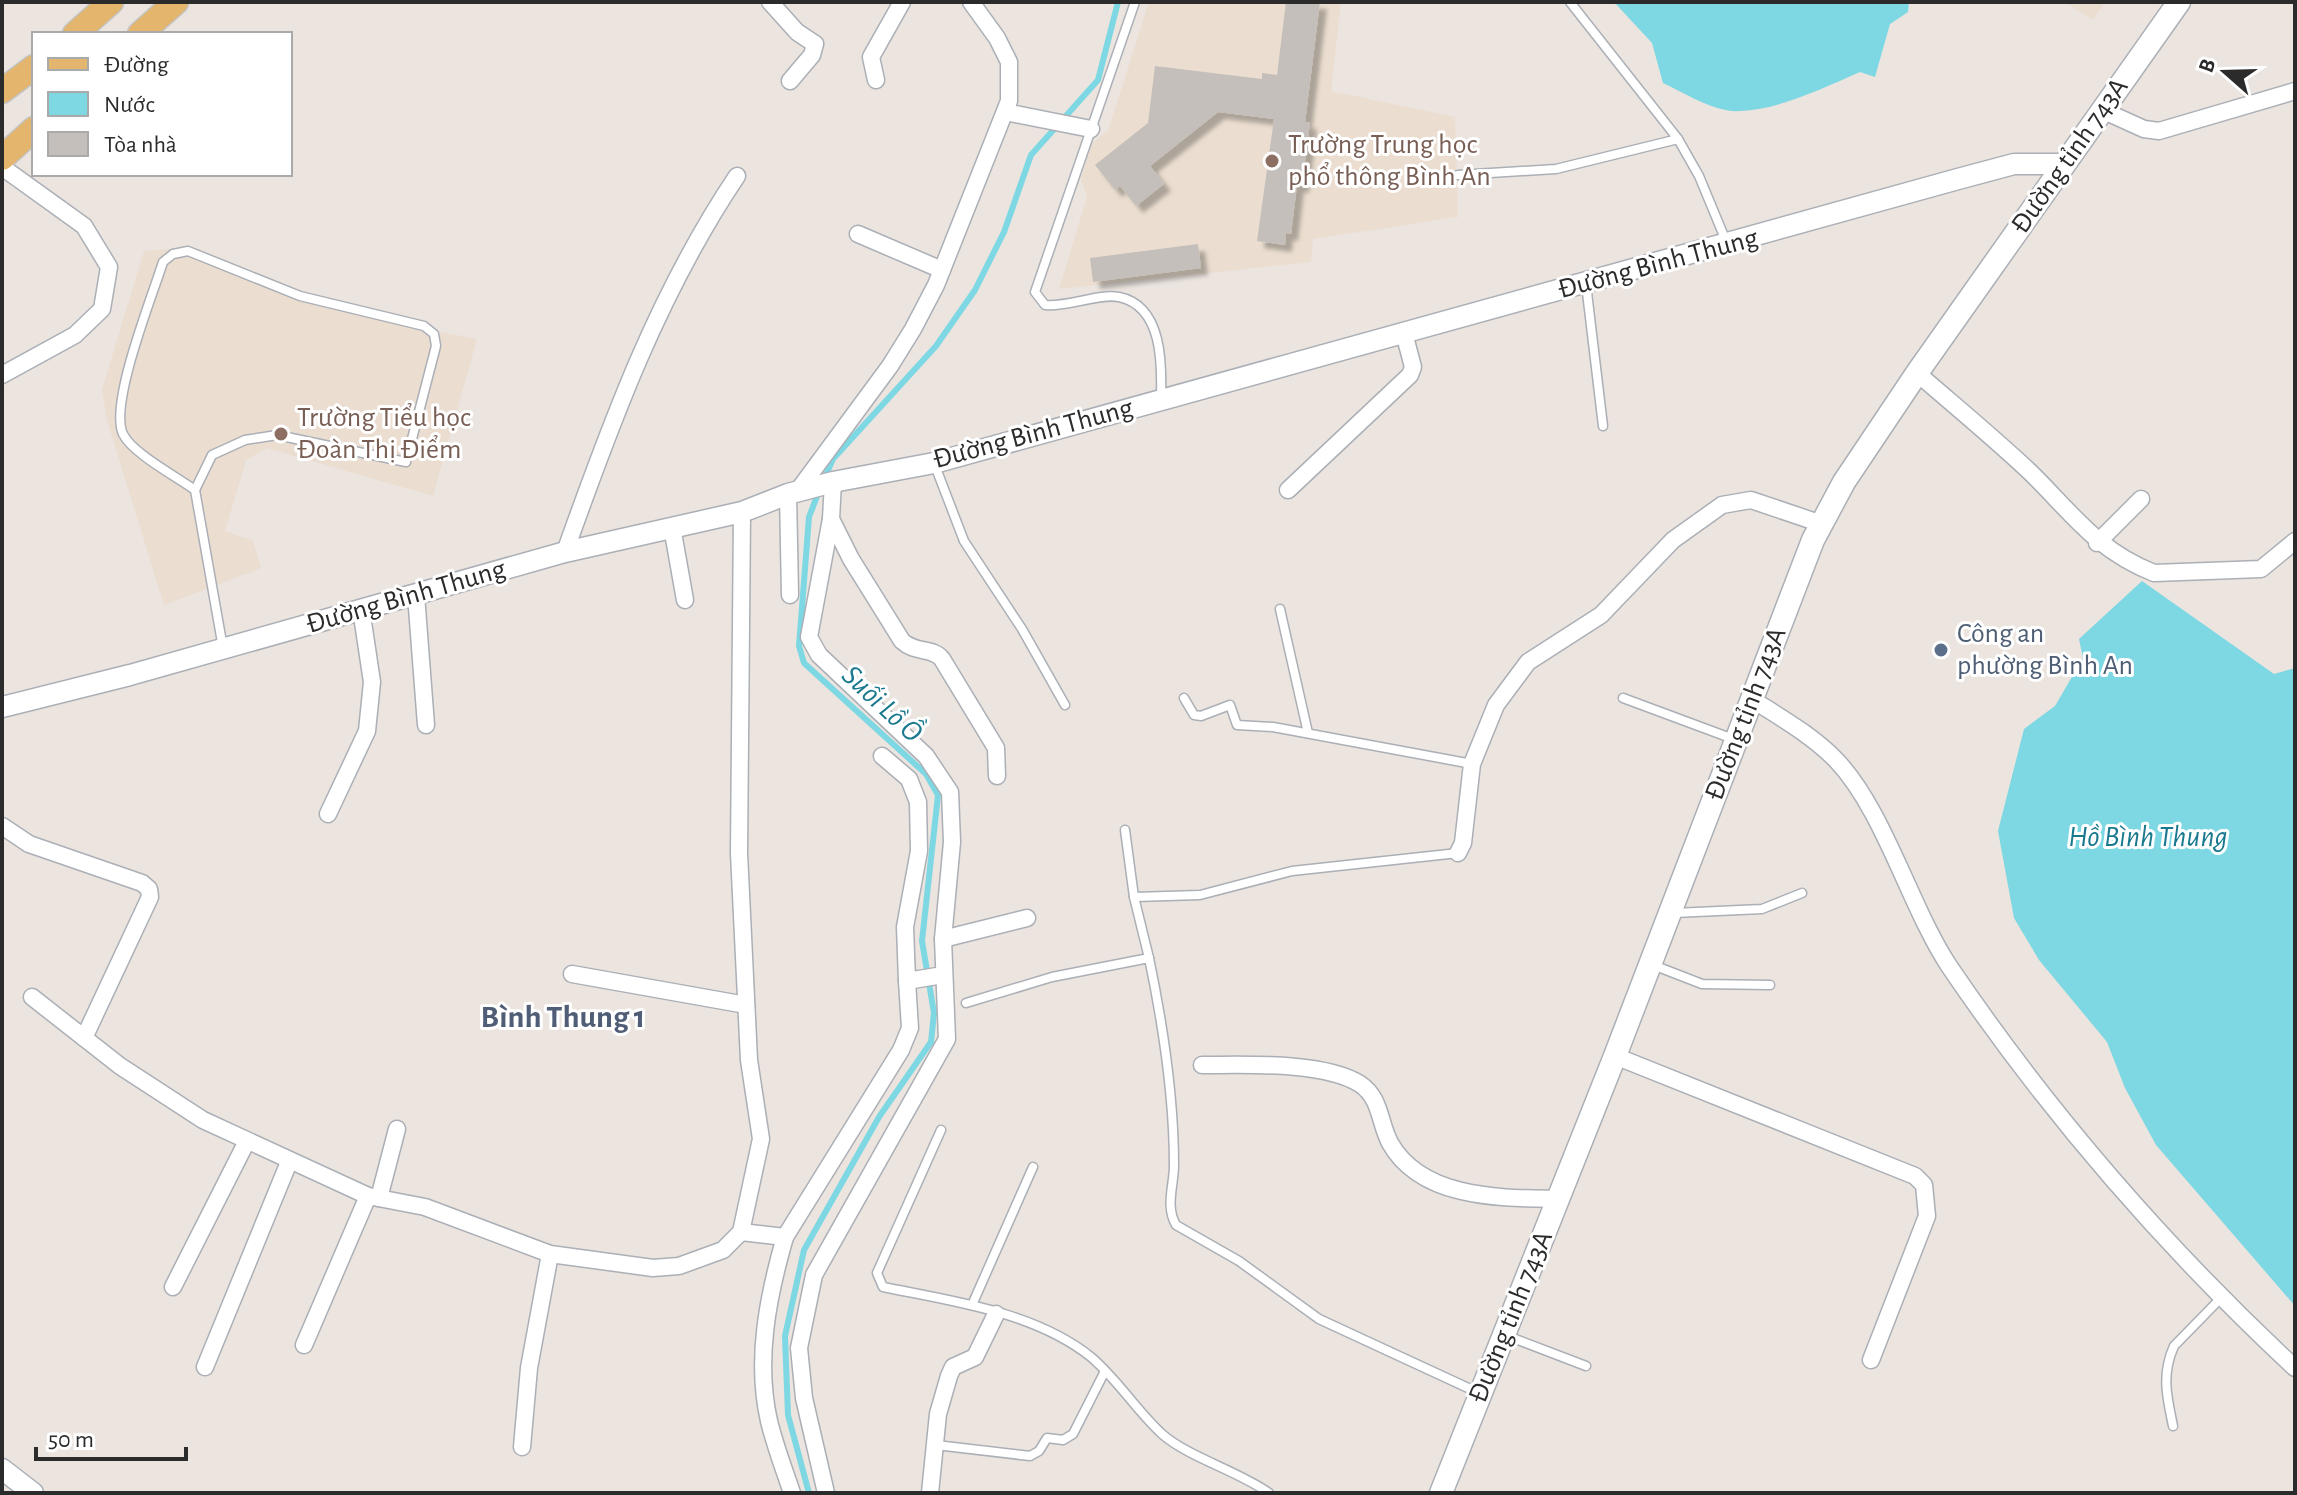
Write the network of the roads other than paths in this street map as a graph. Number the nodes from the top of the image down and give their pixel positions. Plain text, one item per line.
1 (111, 2) edge
2 (176, 2) edge
3 (770, 2) edge
4 (902, 2) edge
5 (971, 2) edge
6 (1135, 2) edge
7 (1570, 2) edge
8 (2179, 2) edge
9 (77, 32) edge
10 (142, 32) edge
11 (32, 68) edge
12 (876, 80) dead end
13 (790, 81) dead end
14 (2, 91) edge
15 (2295, 91) edge
16 (2102, 110) junction
17 (1005, 112) junction
18 (1083, 126) junction
19 (32, 131) edge
20 (1678, 139) junction
21 (2, 158) edge
22 (2063, 164) junction
23 (2, 167) edge
24 (1458, 175) dead end
25 (737, 176) dead end
26 (858, 234) dead end
27 (1728, 245) junction
28 (942, 270) junction
29 (1586, 284) junction
30 (1404, 333) junction
31 (1917, 373) junction
32 (2, 375) edge
33 (1161, 399) junction
34 (1603, 426) dead end
35 (934, 463) junction
36 (829, 484) junction
37 (195, 490) junction
38 (1288, 490) dead end
39 (796, 492) junction
40 (2141, 499) dead end
41 (742, 512) junction
42 (831, 519) junction
43 (1822, 524) junction
44 (672, 527) junction
45 (2295, 541) edge
46 (2097, 543) junction
47 (565, 552) junction
48 (416, 595) junction
49 (790, 595) dead end
50 (685, 600) dead end
51 (361, 609) junction
52 (1280, 609) dead end
53 (223, 649) junction
54 (1184, 698) dead end
55 (1623, 698) dead end
56 (1753, 700) junction
57 (1065, 705) dead end
58 (2, 707) edge
59 (426, 725) dead end
60 (1308, 733) junction
61 (1737, 740) junction
62 (882, 756) dead end
63 (1472, 764) junction
64 (997, 776) dead end
65 (328, 814) dead end
66 (2, 826) edge
67 (1125, 830) dead end
68 (1458, 853) joint
69 (1802, 893) dead end
70 (1134, 897) junction
71 (1669, 913) junction
72 (1027, 918) dead end
73 (943, 939) junction
74 (1149, 958) junction
75 (1649, 964) junction
76 (572, 974) dead end
77 (943, 975) junction
78 (910, 980) junction
79 (1770, 985) dead end
80 (32, 997) dead end
81 (966, 1003) dead end
82 (746, 1005) junction
83 (84, 1038) junction
84 (1615, 1056) junction
85 (1202, 1065) dead end
86 (397, 1129) dead end
87 (941, 1130) dead end
88 (247, 1141) junction
89 (289, 1162) junction
90 (1033, 1167) dead end
91 (374, 1197) junction
92 (1558, 1199) junction
93 (741, 1232) junction
94 (785, 1237) junction
95 (550, 1254) junction
96 (173, 1287) dead end
97 (2222, 1297) junction
98 (972, 1305) junction
99 (996, 1314) junction
100 (1505, 1335) junction
101 (304, 1345) dead end
102 (1871, 1360) dead end
103 (1586, 1366) dead end
104 (205, 1367) dead end
105 (2295, 1368) edge
106 (1105, 1371) junction
107 (1481, 1394) junction
108 (2173, 1426) dead end
109 (936, 1445) junction
110 (522, 1447) dead end
111 (2, 1469) edge
112 (33, 1493) edge
113 (792, 1493) edge
114 (826, 1493) edge
115 (930, 1493) edge
116 (1269, 1493) edge
117 (1441, 1493) edge

1 - 9 main road
2 - 10 main road
3 - 13 street
4 - 12 street
5 - 17 street
6 - 18 lane
7 - 20 lane
8 - 16 main road, Đường tỉnh 743A
11 - 14 main road
15 - 16 street
16 - 22 main road, Đường tỉnh 743A
17 - 18 street
17 - 28 street
18 - 33 lane
19 - 21 main road
20 - 24 lane
20 - 27 lane
22 - 27 street, Đường Bình Thung
22 - 31 main road, Đường tỉnh 743A
23 - 32 street
25 - 47 street
26 - 28 street
27 - 29 street, Đường Bình Thung
28 - 39 street
29 - 30 street, Đường Bình Thung
29 - 34 lane
30 - 33 street, Đường Bình Thung
30 - 38 street
31 - 43 main road, Đường tỉnh 743A
31 - 46 street
33 - 35 street, Đường Bình Thung
35 - 36 street, Đường Bình Thung
35 - 57 lane
36 - 39 street, Đường Bình Thung
36 - 42 street
37 - 37 lane
37 - 53 lane
39 - 41 street, Đường Bình Thung
39 - 49 street
40 - 46 street
41 - 44 street, Đường Bình Thung
41 - 82 street
42 - 64 street
42 - 73 street
43 - 56 main road, Đường tỉnh 743A
43 - 63 street
44 - 47 street, Đường Bình Thung
44 - 50 street
45 - 46 street
47 - 48 street, Đường Bình Thung
48 - 51 street, Đường Bình Thung
48 - 59 street
51 - 53 street, Đường Bình Thung
51 - 65 street
52 - 60 lane
53 - 58 street, Đường Bình Thung
54 - 60 lane
55 - 61 lane
56 - 61 main road, Đường tỉnh 743A
56 - 97 street
60 - 63 lane
61 - 71 main road, Đường tỉnh 743A
62 - 78 street
63 - 68 street
66 - 83 street
67 - 70 lane
68 - 70 lane
69 - 71 lane
70 - 74 lane
71 - 75 main road, Đường tỉnh 743A
72 - 73 street
73 - 77 street
74 - 81 lane
74 - 107 lane
75 - 79 lane
75 - 84 main road, Đường tỉnh 743A
76 - 82 street
77 - 78 street
77 - 114 street
78 - 94 street
80 - 83 street
82 - 93 street
83 - 88 street
84 - 92 main road, Đường tỉnh 743A
84 - 102 street
85 - 92 street
86 - 91 street
87 - 98 lane
88 - 89 street
88 - 96 street
89 - 91 street
89 - 104 street
90 - 98 lane
91 - 95 street
91 - 101 street
92 - 100 main road, Đường tỉnh 743A
93 - 94 street
93 - 95 street
94 - 113 street
95 - 110 street
97 - 105 street
97 - 108 lane
98 - 99 lane
99 - 106 lane
99 - 109 street
100 - 103 lane
100 - 107 main road, Đường tỉnh 743A
106 - 109 lane
106 - 116 lane
107 - 117 main road, Đường tỉnh 743A
109 - 115 street
111 - 112 street

